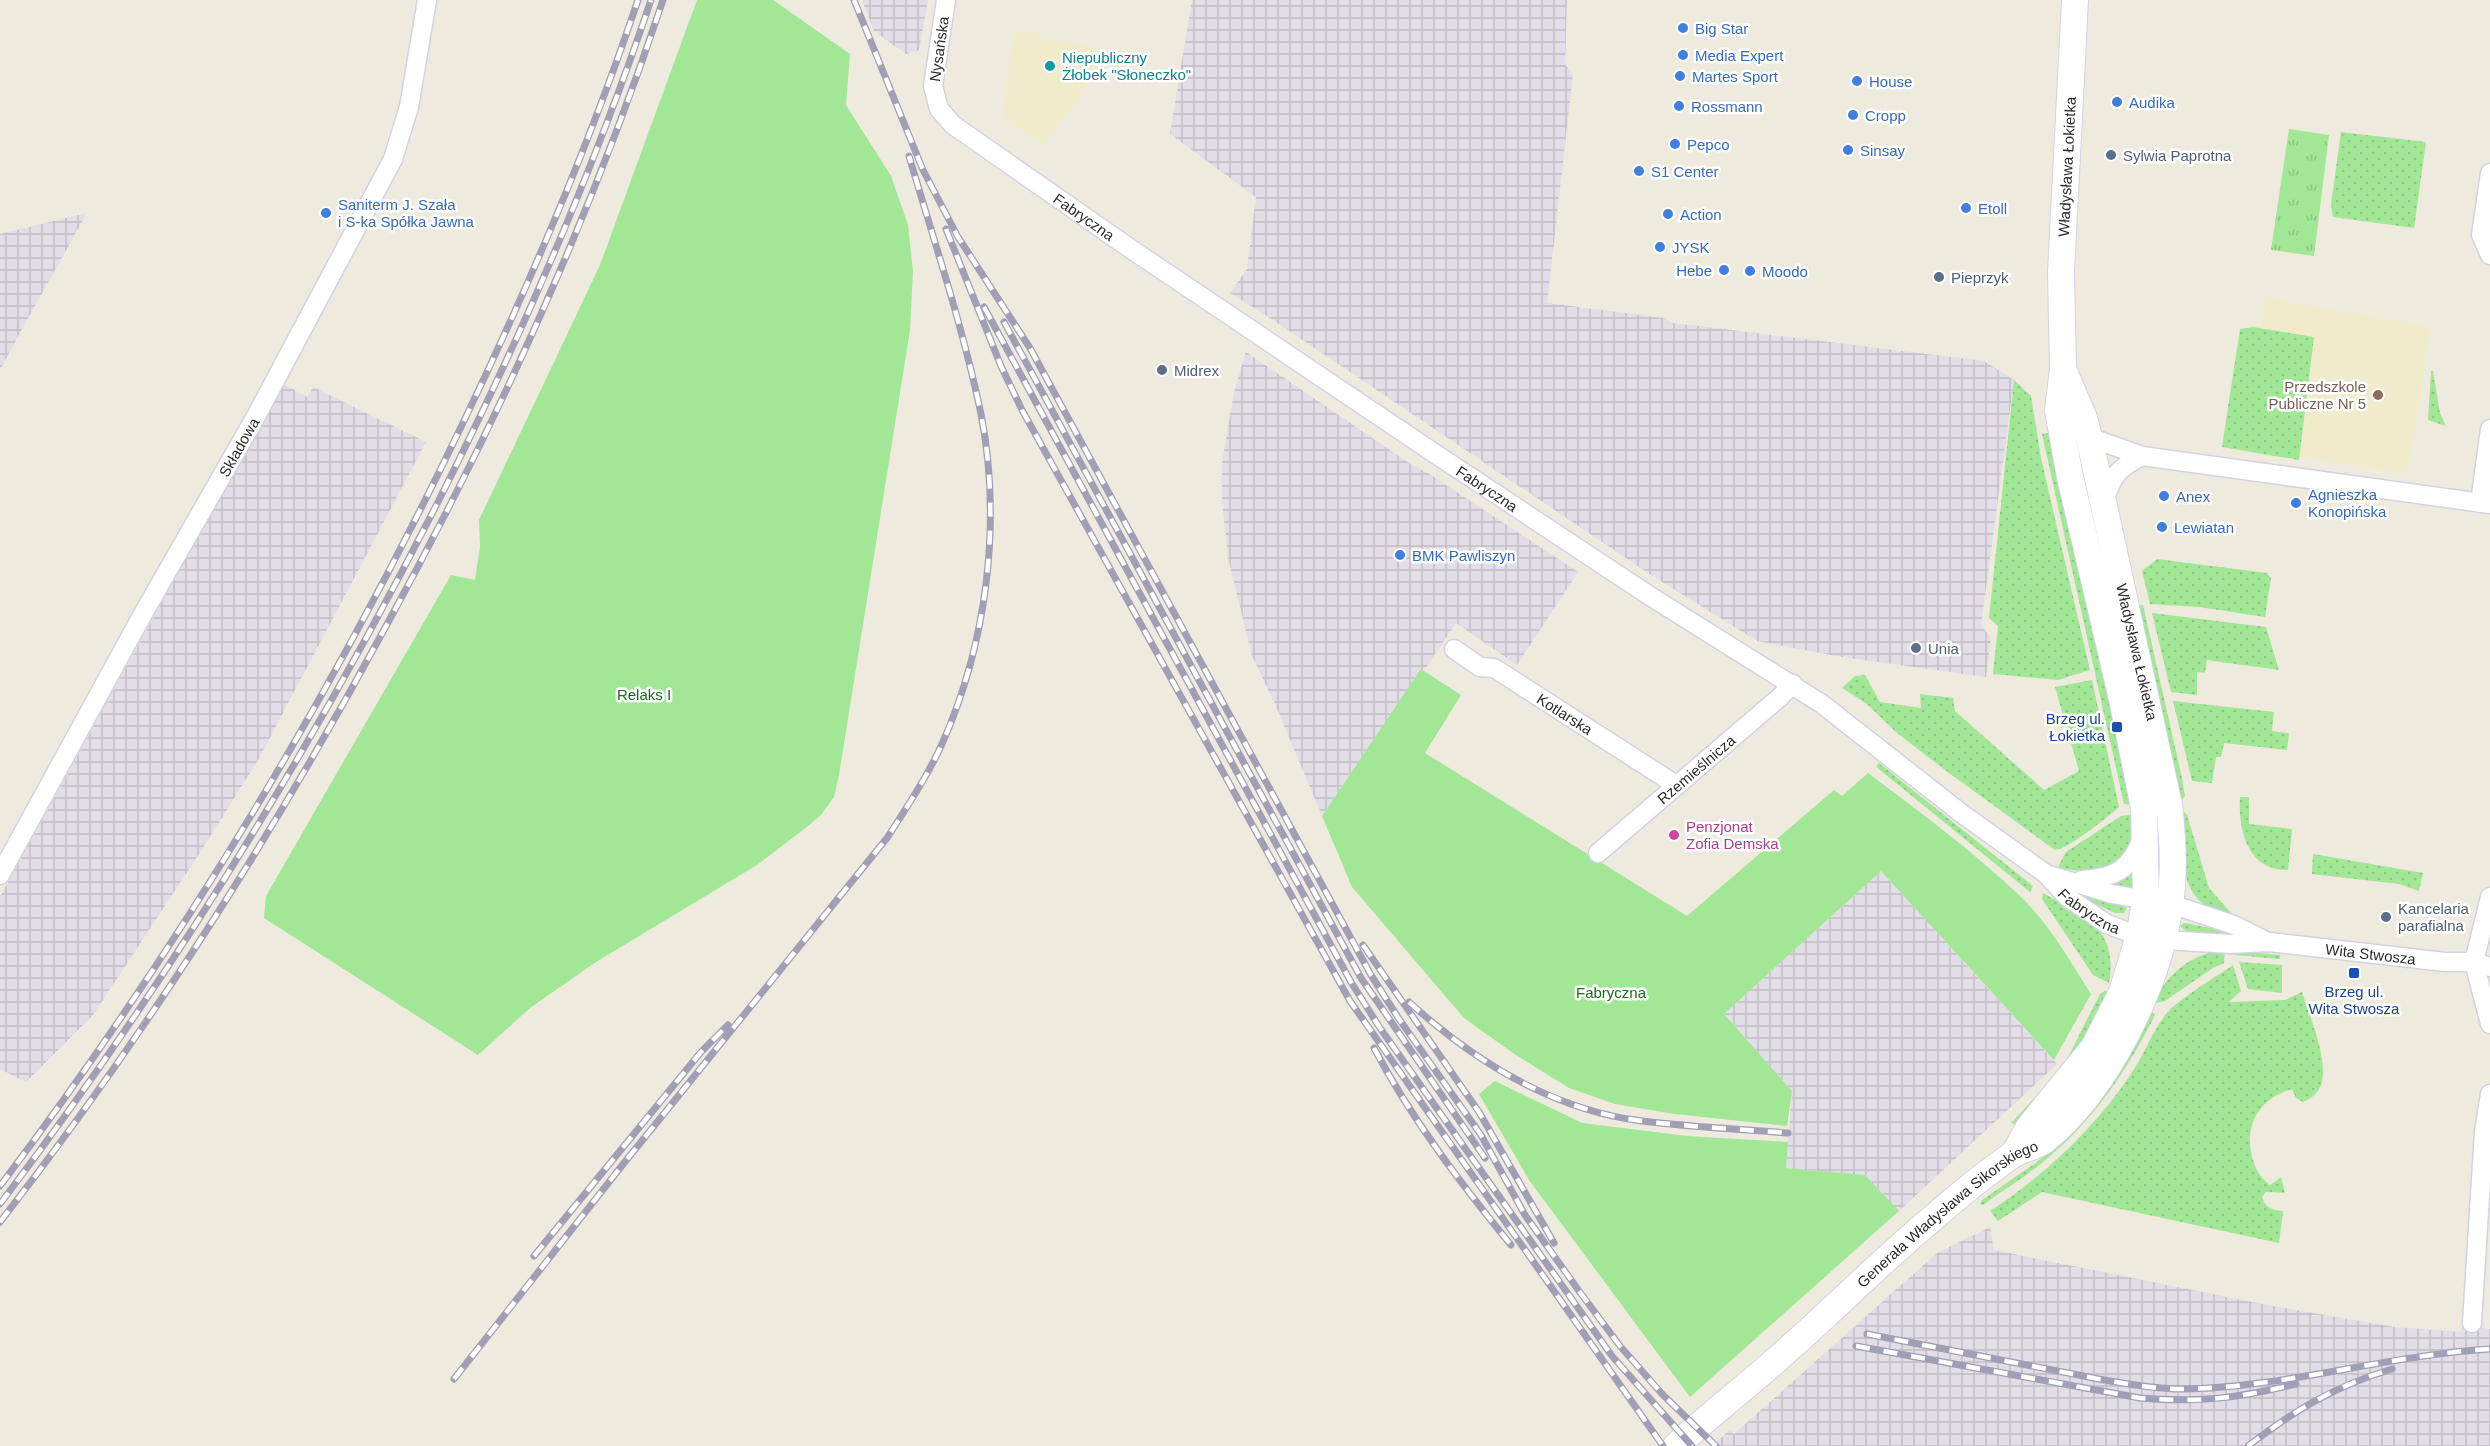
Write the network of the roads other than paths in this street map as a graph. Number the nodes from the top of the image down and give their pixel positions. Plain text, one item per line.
1 (427, 0) edge
2 (946, 0) edge
3 (2075, 0) edge
4 (934, 97) joint
5 (2490, 173) edge
6 (2490, 255) edge
7 (2063, 369) junction
8 (2490, 429) edge
9 (2089, 437) junction
10 (2142, 456) junction
11 (2103, 501) junction
12 (2485, 504) edge
13 (1454, 649) dead end
14 (1793, 684) junction
15 (1676, 785) junction
16 (2146, 825) junction
17 (1598, 852) dead end
18 (2046, 874) junction
19 (0, 875) edge
20 (2070, 881) junction
21 (2490, 897) edge
22 (2158, 901) junction
23 (2139, 936) junction
24 (2164, 940) junction
25 (2269, 942) junction
26 (2482, 964) edge
27 (2490, 1024) edge
28 (2490, 1094) edge
29 (2019, 1144) junction
30 (2472, 1323) dead end
31 (1676, 1446) edge

1 - 19 street, Składowa
2 - 4 street, Nysańska
3 - 7 main road, Władysława Łokietka
4 - 14 street, Fabryczna
5 - 6 street
7 - 9 main road, Władysława Łokietka
7 - 16 main road, Władysława Łokietka
8 - 12 street
9 - 10 street
9 - 11 main road, Władysława Łokietka
10 - 11 street
10 - 12 street
11 - 22 main road, Władysława Łokietka
13 - 15 street, Kotlarska
14 - 15 street, Rzemieślnicza
14 - 18 street, Fabryczna
15 - 17 street, Rzemieślnicza
16 - 20 street, Fabryczna
16 - 22 main road, Władysława Łokietka
18 - 20 street, Fabryczna
18 - 23 street, Fabryczna
20 - 22 street, Fabryczna
21 - 26 street
22 - 23 main road, Generała Władysława Sikorskiego
22 - 24 main road, Władysława Łokietka
22 - 25 street, Wita Stwosza
23 - 24 street, Wita Stwosza
23 - 29 main road, Generała Władysława Sikorskiego
24 - 25 street, Wita Stwosza
24 - 29 main road, Generała Władysława Sikorskiego
25 - 26 street, Wita Stwosza
26 - 27 street
28 - 30 street
29 - 31 main road, Generała Władysława Sikorskiego

